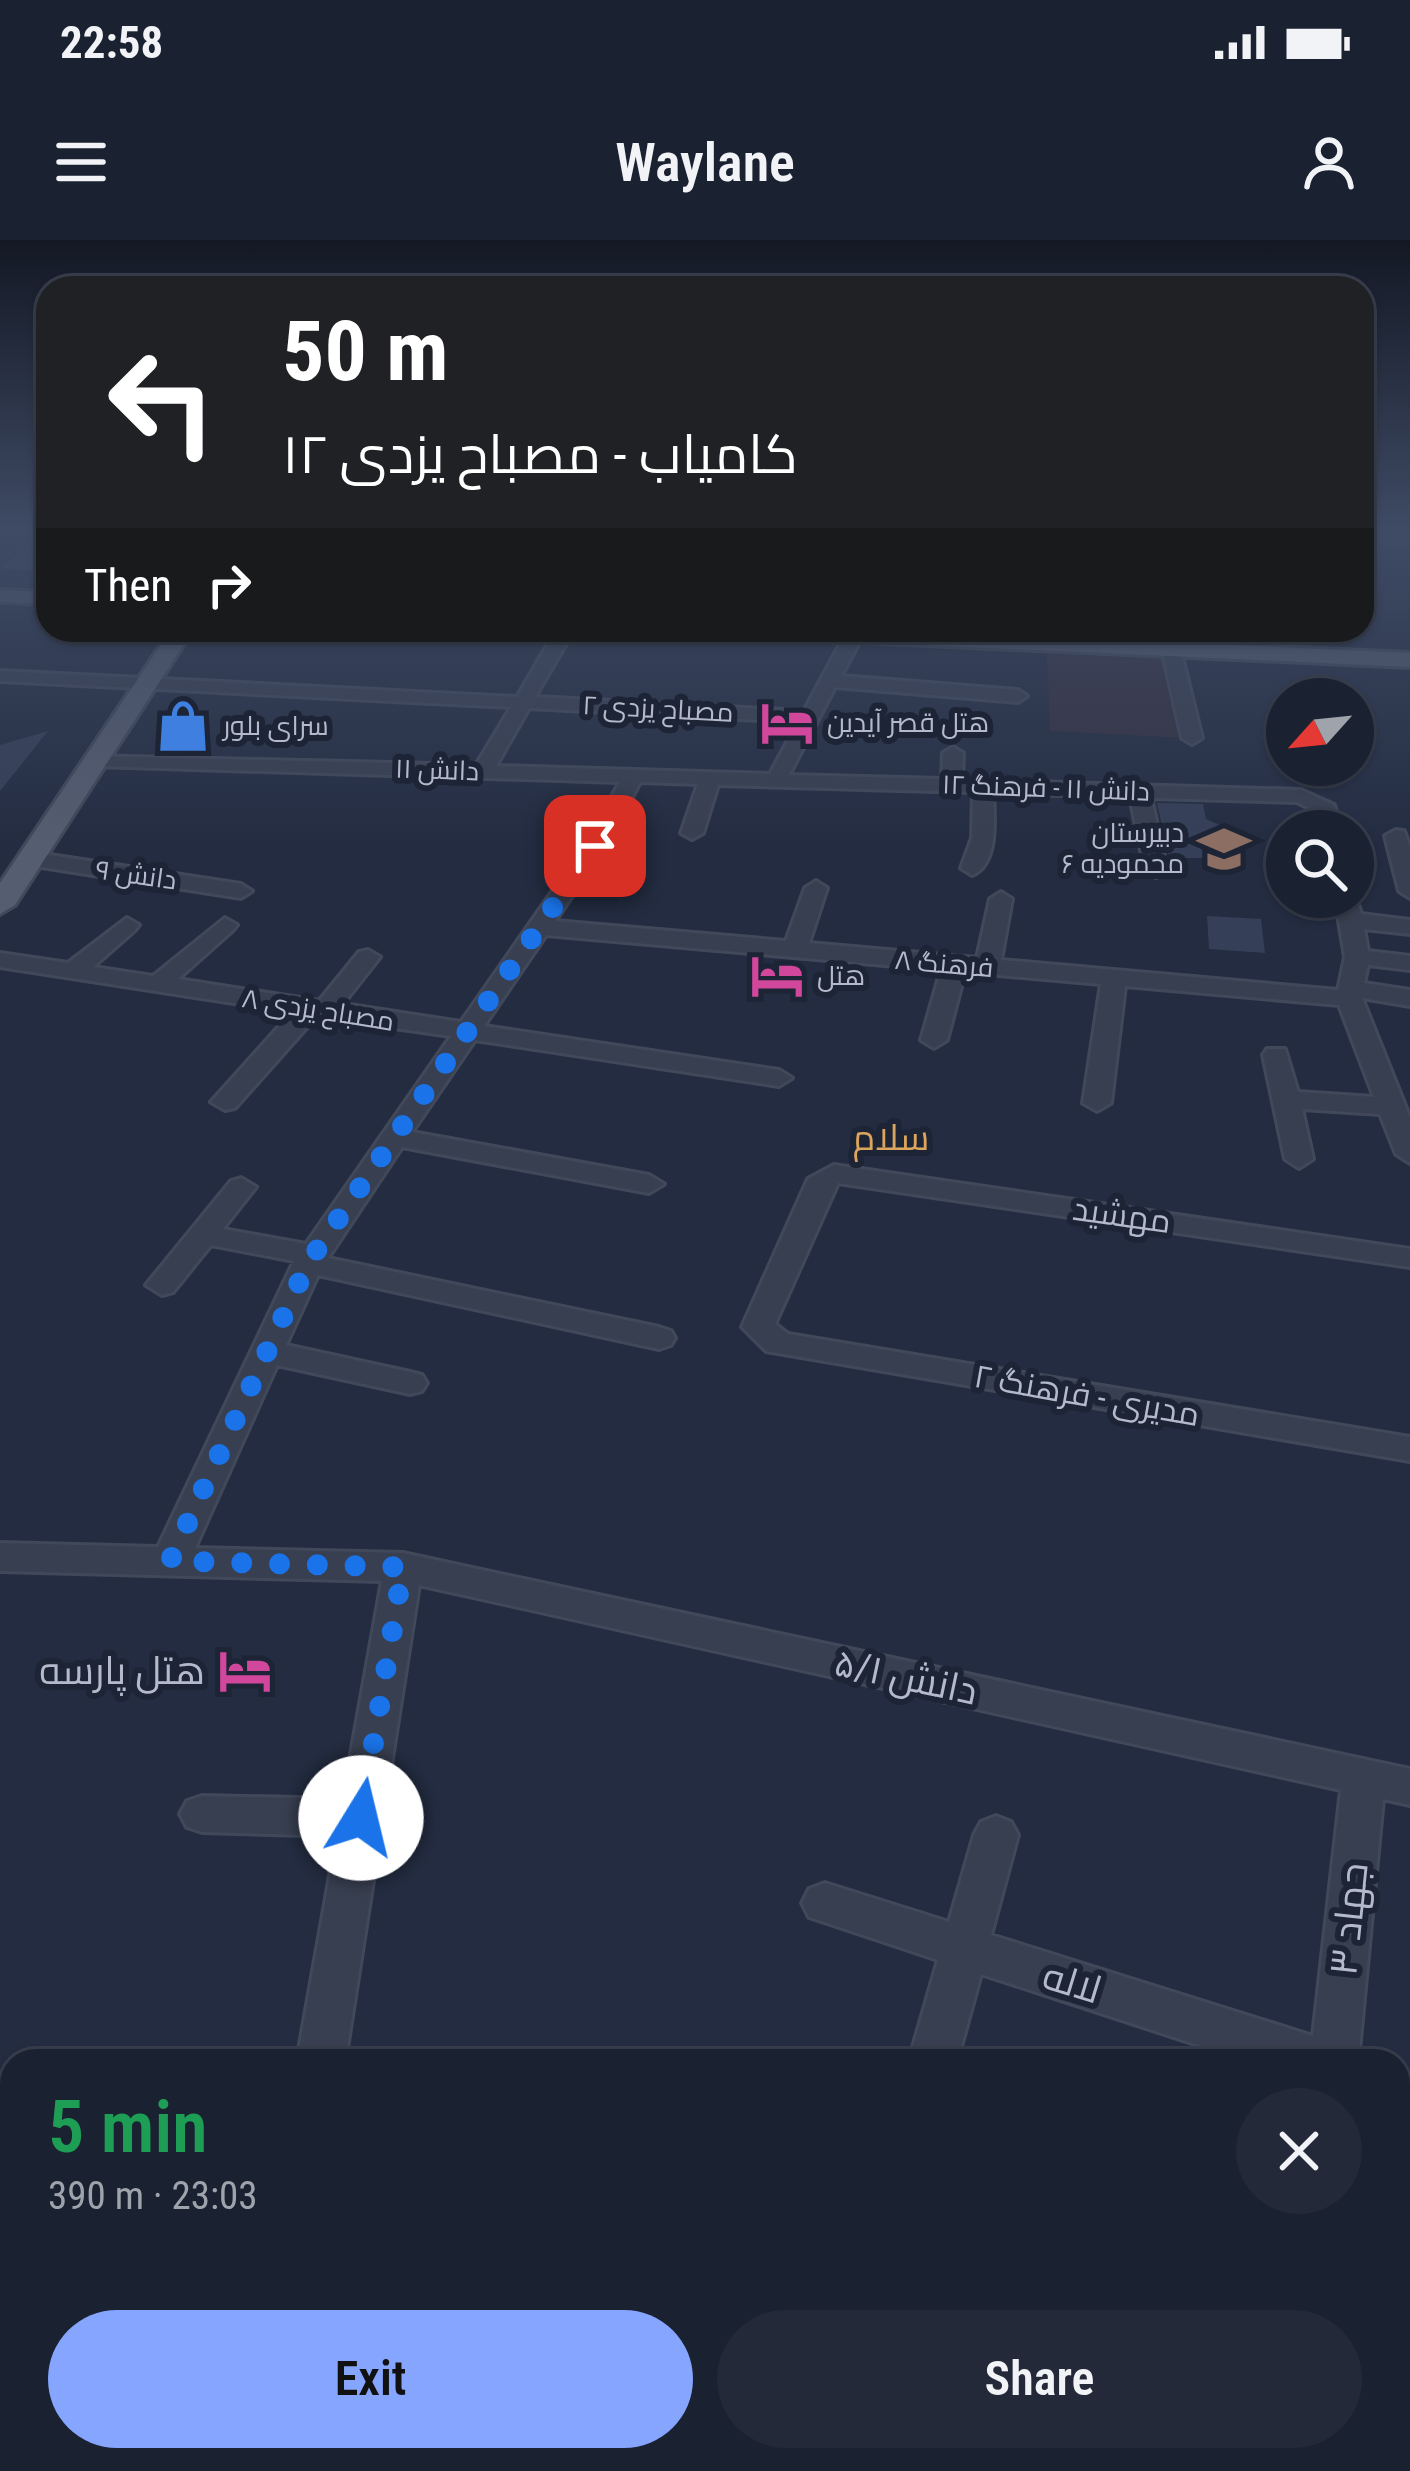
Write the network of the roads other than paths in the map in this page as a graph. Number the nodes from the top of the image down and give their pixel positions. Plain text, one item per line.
1 (1374, 641) edge
2 (174, 642) edge
3 (558, 642) edge
4 (850, 642) edge
5 (1012, 642) edge
6 (1410, 643) edge
7 (1171, 649) junction
8 (1410, 660) edge
9 (0, 676) edge
10 (829, 681) junction
11 (146, 685) junction
12 (1018, 696) dead end
13 (520, 703) junction
14 (810, 716) junction
15 (1192, 738) dead end
16 (952, 753) dead end
17 (96, 760) junction
18 (484, 771) junction
19 (634, 776) junction
20 (710, 778) junction
21 (777, 779) junction
22 (952, 784) junction
23 (983, 785) junction
24 (1138, 790) junction
25 (1327, 810) edge
26 (692, 833) dead end
27 (1396, 836) dead end
28 (30, 860) junction
29 (973, 868) dead end
30 (1156, 870) dead end
31 (816, 888) dead end
32 (241, 891) dead end
33 (1410, 891) edge
34 (1001, 899) dead end
35 (0, 905) edge
36 (1374, 916) edge
37 (1351, 918) edge
38 (127, 925) dead end
39 (225, 925) dead end
40 (539, 927) junction
41 (1410, 927) edge
42 (796, 950) junction
43 (368, 957) dead end
44 (1358, 957) junction
45 (0, 960) edge
46 (1410, 963) edge
47 (954, 965) junction
48 (987, 968) junction
49 (74, 971) junction
50 (1114, 978) junction
51 (157, 985) junction
52 (1350, 993) junction
53 (1410, 998) edge
54 (316, 1010) junction
55 (466, 1034) junction
56 (934, 1040) dead end
57 (1276, 1054) dead end
58 (778, 1078) dead end
59 (1393, 1094) edge
60 (1286, 1100) junction
61 (225, 1102) dead end
62 (1097, 1103) dead end
63 (395, 1137) junction
64 (1410, 1154) edge
65 (1299, 1159) dead end
66 (649, 1184) dead end
67 (241, 1186) dead end
68 (203, 1234) junction
69 (1410, 1258) edge
70 (311, 1259) junction
71 (162, 1285) dead end
72 (765, 1336) joint
73 (659, 1338) dead end
74 (264, 1351) junction
75 (410, 1383) dead end
76 (1410, 1449) edge
77 (0, 1557) edge
78 (170, 1561) junction
79 (403, 1567) junction
80 (1364, 1776) junction
81 (1410, 1787) edge
82 (202, 1814) dead end
83 (361, 1818) junction
84 (996, 1835) dead end
85 (825, 1903) dead end
86 (962, 1949) junction
87 (323, 2049) edge
88 (936, 2049) edge
89 (1281, 2049) edge
90 (1335, 2049) edge

1 - 6 main road
2 - 11 main road
3 - 13 street
4 - 10 street
5 - 7 main road
7 - 8 main road
7 - 15 street
9 - 11 street, مصباح یزدی ۲
10 - 12 street
10 - 14 street
11 - 13 street, مصباح یزدی ۲
11 - 17 main road
13 - 14 street, مصباح یزدی ۲
13 - 18 street
14 - 21 street
16 - 22 street
17 - 18 street, دانش ۱۱
17 - 28 main road
18 - 19 street, دانش ۱۱
19 - 20 street, دانش ۱۱
19 - 40 street
20 - 21 street, دانش ۱۱
20 - 26 street
21 - 22 street, دانش ۱۱ - فرهنگ ۱۲
22 - 23 street, دانش ۱۱ - فرهنگ ۱۲
23 - 24 street, دانش ۱۱ - فرهنگ ۱۲
23 - 29 street
24 - 25 street, دانش ۱۱ - فرهنگ ۱۲
24 - 30 street
27 - 33 street
28 - 32 street, دانش ۹
28 - 35 main road
31 - 42 street
34 - 48 street
36 - 41 street
37 - 44 street
38 - 49 street
39 - 51 street
40 - 42 street, فرهنگ ۸
40 - 55 street
42 - 47 street, فرهنگ ۸
43 - 54 street
44 - 46 street
44 - 52 street
45 - 49 street, مصباح یزدی ۸
47 - 48 street, فرهنگ ۸
47 - 56 street
48 - 50 street, فرهنگ ۸
49 - 51 street, مصباح یزدی ۸
50 - 52 street, فرهنگ ۸
50 - 62 street
51 - 54 street, مصباح یزدی ۸
52 - 53 street, فرهنگ ۸
52 - 59 street
54 - 55 street, مصباح یزدی ۸
54 - 61 street
55 - 58 street, مصباح یزدی ۸
55 - 63 street
57 - 60 street
59 - 60 street
59 - 64 street
60 - 65 street
63 - 66 street
63 - 70 street
67 - 68 street
68 - 70 street
68 - 71 street
69 - 72 street, مهشید
70 - 73 street
70 - 74 street
72 - 76 street, مدیری - فرهنگ ۲
74 - 75 street
74 - 78 street
77 - 78 street, دانش ۵/۱
78 - 79 street, دانش ۵/۱
79 - 80 street, دانش ۵/۱
79 - 83 street
80 - 81 street, دانش ۵/۱
80 - 90 street, جهاد ۳
82 - 83 street
83 - 87 street
84 - 86 street
85 - 86 street, لاله
86 - 88 street
86 - 89 street, لاله

